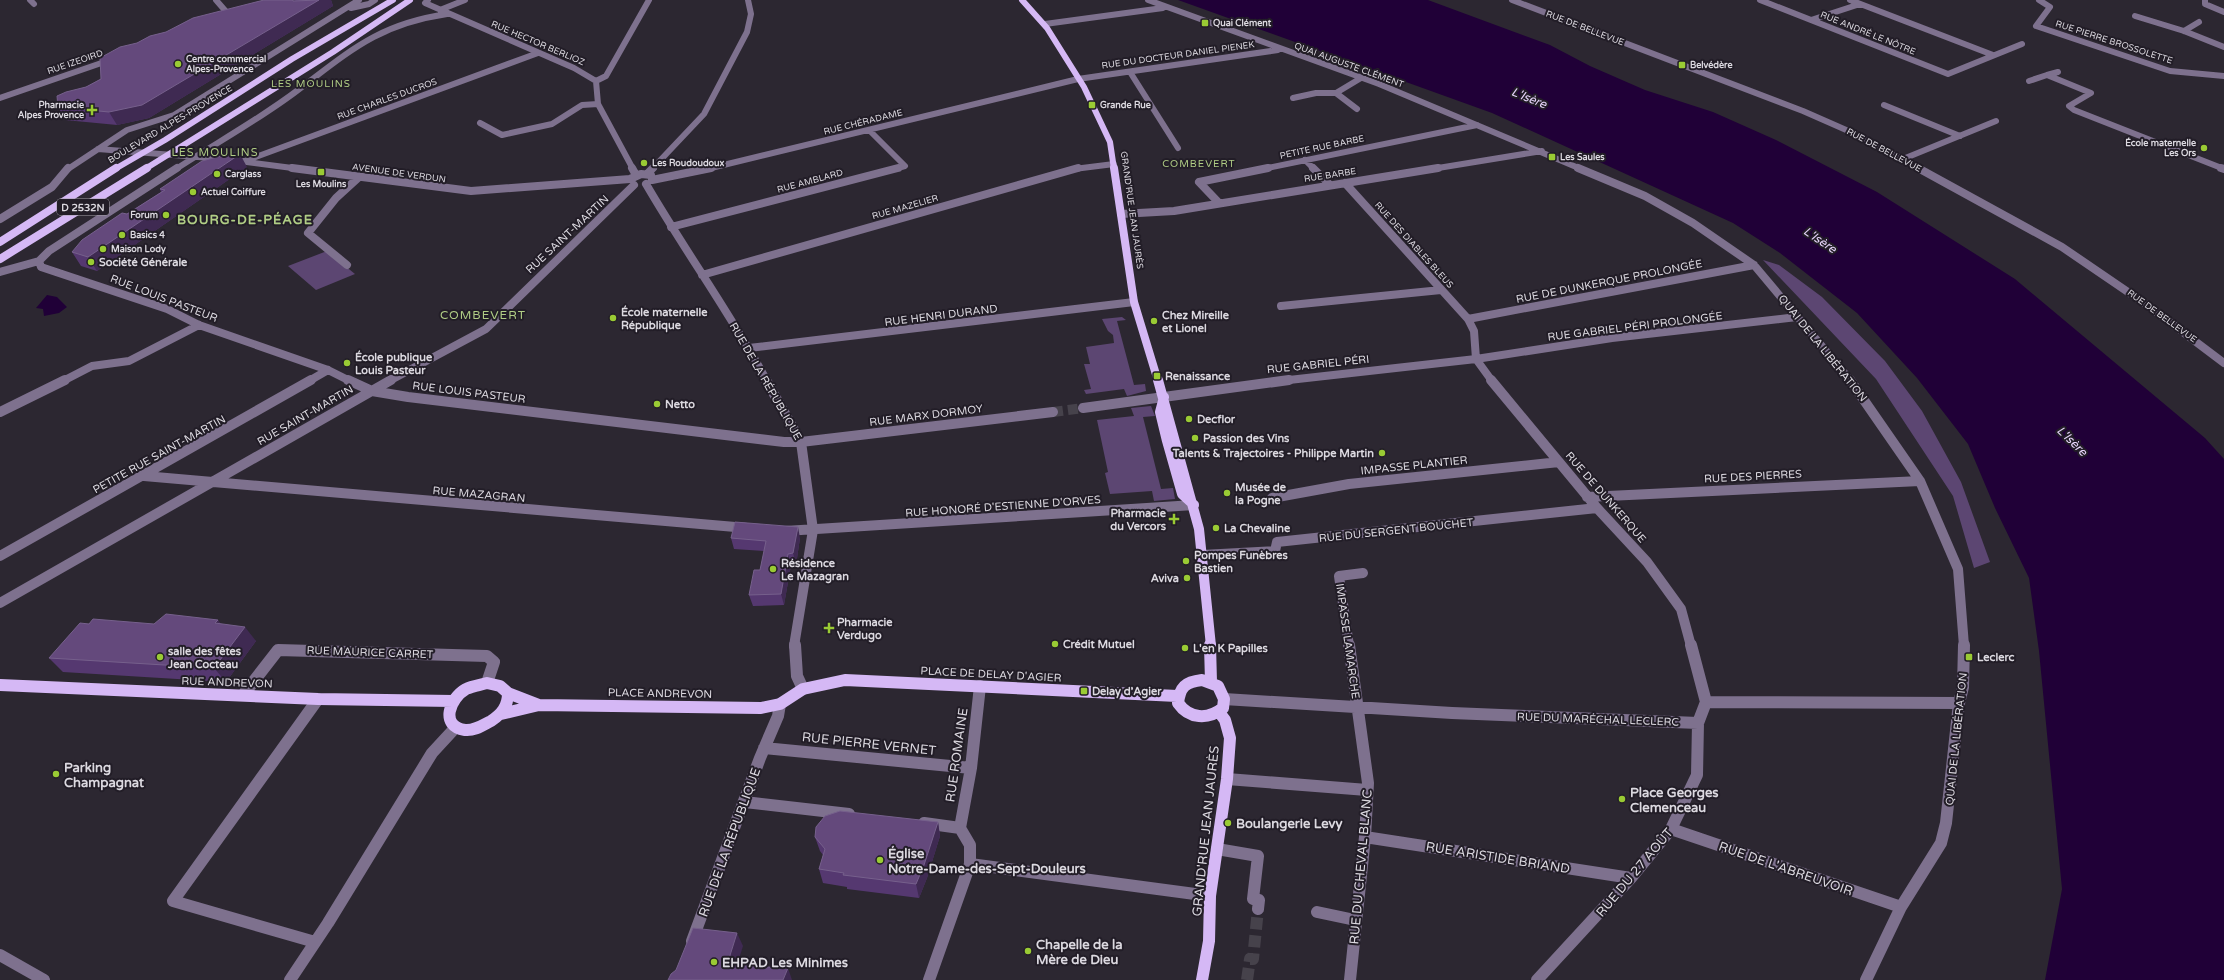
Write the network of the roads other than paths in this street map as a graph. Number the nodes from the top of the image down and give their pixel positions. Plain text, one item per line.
1 (216, 0) edge
2 (359, 0) edge
3 (375, 0) edge
4 (393, 0) edge
5 (410, 0) edge
6 (428, 0) edge
7 (465, 0) edge
8 (649, 0) edge
9 (748, 0) edge
10 (1022, 0) edge
11 (1148, 0) edge
12 (1512, 0) edge
13 (1760, 0) edge
14 (1850, 0) edge
15 (2039, 0) edge
16 (2205, 0) edge
17 (1860, 4) junction
18 (1165, 8) junction
19 (346, 10) junction
20 (440, 10) junction
21 (2224, 12) edge
22 (236, 14) edge
23 (447, 14) junction
24 (229, 15) junction
25 (2135, 16) dead end
26 (222, 18) edge
27 (1811, 20) junction
28 (2199, 22) dead end
29 (1045, 24) junction
30 (2184, 31) junction
31 (2022, 44) dead end
32 (2224, 47) edge
33 (1281, 49) junction
34 (538, 53) junction
35 (1993, 55) junction
36 (117, 57) edge
37 (1130, 72) junction
38 (2058, 72) dead end
39 (2046, 76) junction
40 (2224, 76) edge
41 (1361, 78) junction
42 (1078, 79) junction
43 (2029, 81) dead end
44 (596, 82) junction
45 (1336, 93) junction
46 (0, 98) edge
47 (1293, 98) dead end
48 (598, 104) junction
49 (1884, 105) dead end
50 (1357, 109) dead end
51 (1996, 121) dead end
52 (480, 123) dead end
53 (1477, 125) junction
54 (869, 130) junction
55 (1960, 136) junction
56 (1178, 148) dead end
57 (98, 149) junction
58 (1542, 151) junction
59 (143, 152) junction
60 (166, 154) junction
61 (195, 157) junction
62 (1902, 159) junction
63 (1305, 160) junction
64 (242, 162) junction
65 (1114, 164) junction
66 (2224, 169) edge
67 (646, 174) junction
68 (359, 177) junction
69 (633, 180) junction
70 (649, 182) junction
71 (1345, 183) junction
72 (1330, 186) junction
73 (1219, 203) junction
74 (1121, 214) junction
75 (0, 219) edge
76 (670, 227) junction
77 (0, 242) edge
78 (0, 259) edge
79 (39, 261) junction
80 (347, 265) dead end
81 (1754, 266) junction
82 (0, 272) edge
83 (702, 275) junction
84 (1441, 290) junction
85 (1134, 302) junction
86 (1281, 306) dead end
87 (1797, 317) junction
88 (1468, 319) junction
89 (199, 324) junction
90 (749, 348) junction
91 (2224, 350) edge
92 (2213, 354) junction
93 (1476, 359) junction
94 (2224, 363) edge
95 (328, 370) junction
96 (372, 391) junction
97 (1164, 397) junction
98 (1083, 408) tunnel mouth
99 (0, 412) edge
100 (1053, 412) tunnel mouth
101 (801, 442) junction
102 (1559, 462) junction
103 (144, 476) junction
104 (1920, 481) junction
105 (211, 483) junction
106 (1587, 497) junction
107 (1272, 498) dead end
108 (1194, 505) junction
109 (1597, 508) junction
110 (761, 529) edge
111 (775, 530) edge
112 (813, 530) junction
113 (1202, 555) junction
114 (0, 556) edge
115 (1363, 573) dead end
116 (0, 603) edge
117 (1211, 682) junction
118 (487, 683) junction
119 (0, 685) edge
120 (980, 686) junction
121 (803, 689) junction
122 (508, 693) junction
123 (243, 695) junction
124 (1177, 696) junction
125 (318, 699) junction
126 (1224, 699) junction
127 (453, 701) junction
128 (785, 701) junction
129 (1706, 702) junction
130 (1958, 702) junction
131 (538, 704) junction
132 (1357, 706) junction
133 (1218, 712) junction
134 (501, 714) junction
135 (1698, 722) junction
136 (456, 727) junction
137 (764, 748) junction
138 (971, 768) junction
139 (1227, 779) junction
140 (1367, 790) junction
141 (745, 802) junction
142 (860, 816) edge
143 (914, 822) edge
144 (960, 828) junction
145 (1671, 829) junction
146 (1365, 837) junction
147 (1217, 849) junction
148 (970, 864) junction
149 (1631, 878) junction
150 (1210, 896) junction
151 (1901, 907) junction
152 (1258, 909) tunnel mouth
153 (1317, 912) dead end
154 (1355, 920) junction
155 (315, 942) junction
156 (688, 950) edge
157 (0, 955) edge
158 (44, 980) edge
159 (290, 980) edge
160 (929, 980) edge
161 (1202, 980) edge
162 (1350, 980) edge
163 (1537, 980) edge
164 (1866, 980) edge

1 - 24 street
2 - 19 street
3 - 19 street
4 - 59 main road, BOULEVARD ALPES-PROVENCE / D 2532N
5 - 60 main road, D 2532N
6 - 20 street, RUE HECTOR BERLIOZ
7 - 20 street
8 - 44 street
9 - 67 street
10 - 29 main road, GRAND'RUE JEAN JAURÈS
11 - 18 street, QUAI AUGUSTE CLÉMENT
12 - 62 street, RUE DE BELLEVUE
13 - 27 street, RUE ANDRÉ LE NÔTRE
14 - 17 street
15 - 40 street, RUE PIERRE BROSSOLETTE
16 - 21 street
17 - 27 street
17 - 35 street
18 - 29 street
18 - 33 street, QUAI AUGUSTE CLÉMENT
19 - 57 street
20 - 23 street, RUE HECTOR BERLIOZ
22 - 24 street
23 - 34 street, RUE HECTOR BERLIOZ
23 - 61 street
24 - 26 street
25 - 30 street
27 - 35 street, RUE ANDRÉ LE NÔTRE
28 - 30 street
29 - 42 main road, GRAND'RUE JEAN JAURÈS
30 - 32 street
31 - 35 street
33 - 37 street, RUE DU DOCTEUR DANIEL PIENEK
33 - 41 street, QUAI AUGUSTE CLÉMENT
34 - 44 street, RUE HECTOR BERLIOZ
34 - 64 street, RUE CHARLES DUCROS
36 - 46 street, RUE IZEOIRD
37 - 42 street, RUE DU DOCTEUR DANIEL PIENEK
37 - 56 street
38 - 39 street
39 - 43 street
39 - 66 street
41 - 45 street
41 - 53 street, QUAI AUGUSTE CLÉMENT
42 - 54 street, RUE CHÉRADAME
42 - 65 main road, GRAND'RUE JEAN JAURÈS
44 - 48 street
45 - 47 street
45 - 50 street
48 - 52 street
48 - 69 street
49 - 55 street
51 - 55 street
53 - 58 street, QUAI AUGUSTE CLÉMENT
53 - 63 street, PETITE RUE BARBE
54 - 70 street, RUE CHÉRADAME
54 - 76 street, RUE AMBLARD
55 - 62 street
57 - 59 street
57 - 75 street
58 - 71 street, RUE BARBE
58 - 81 street, QUAI DE LA LIBÉRATION
59 - 60 street, AVENUE DE VERDUN
59 - 77 main road, BOULEVARD ALPES-PROVENCE / D 2532N
60 - 61 street, AVENUE DE VERDUN
60 - 78 main road, D 2532N
61 - 64 street, AVENUE DE VERDUN
61 - 79 street
62 - 92 street, RUE DE BELLEVUE
63 - 72 street
63 - 73 street, PETITE RUE BARBE
64 - 68 street, AVENUE DE VERDUN
65 - 74 main road, GRAND'RUE JEAN JAURÈS
65 - 83 street, RUE MAZELIER
67 - 69 street
67 - 70 street, RUE DE LA RÉPUBLIQUE
68 - 69 street, AVENUE DE VERDUN
68 - 80 street
69 - 70 street, RUE CHÉRADAME
69 - 96 street, RUE SAINT-MARTIN
70 - 76 street, RUE DE LA RÉPUBLIQUE
71 - 72 street, RUE BARBE
71 - 84 street, RUE DES DIABLES BLEUS
72 - 73 street, RUE BARBE
73 - 74 street, RUE BARBE
74 - 85 main road, GRAND'RUE JEAN JAURÈS
76 - 83 street, RUE DE LA RÉPUBLIQUE
79 - 82 street
79 - 89 street, RUE LOUIS PASTEUR
81 - 87 street, QUAI DE LA LIBÉRATION
81 - 88 street, RUE DE DUNKERQUE PROLONGÉE
83 - 90 street, RUE DE LA RÉPUBLIQUE
84 - 86 street
84 - 88 street, RUE DES DIABLES BLEUS
85 - 90 street, RUE HENRI DURAND
85 - 97 main road, GRAND'RUE JEAN JAURÈS
87 - 93 street, RUE GABRIEL PÉRI PROLONGÉE
87 - 104 street, QUAI DE LA LIBÉRATION
88 - 93 street
89 - 95 street, RUE LOUIS PASTEUR
89 - 99 street
90 - 101 street, RUE DE LA RÉPUBLIQUE
91 - 92 street
92 - 94 street, RUE DE BELLEVUE
93 - 97 street, RUE GABRIEL PÉRI
93 - 102 street, RUE DE DUNKERQUE
95 - 96 street, RUE LOUIS PASTEUR
95 - 103 street, PETITE RUE SAINT-MARTIN
96 - 101 street, RUE LOUIS PASTEUR
96 - 105 street, RUE SAINT-MARTIN
97 - 98 street
97 - 108 main road, GRAND'RUE JEAN JAURÈS
100 - 101 street, RUE MARX DORMOY
101 - 112 street, RUE DE LA RÉPUBLIQUE
102 - 106 street, RUE DE DUNKERQUE
102 - 107 street, IMPASSE PLANTIER
103 - 105 street, RUE MAZAGRAN
103 - 114 street, PETITE RUE SAINT-MARTIN
104 - 106 street, RUE DES PIERRES
104 - 130 street, QUAI DE LA LIBÉRATION
105 - 110 street, RUE MAZAGRAN
105 - 116 street, RUE SAINT-MARTIN
106 - 109 street, RUE DE DUNKERQUE
108 - 112 street, RUE HONORÉ D'ESTIENNE D'ORVES
108 - 113 main road, GRAND'RUE JEAN JAURÈS
109 - 113 street, RUE DU SERGENT BOUCHET
109 - 129 street, RUE DE DUNKERQUE
111 - 112 street
112 - 121 street, RUE DE LA RÉPUBLIQUE
113 - 117 main road, GRAND'RUE JEAN JAURÈS
115 - 132 street, IMPASSE LAMARCHE
117 - 124 main road
117 - 126 main road
118 - 122 main road, PLACE ANDREVON
118 - 123 street, RUE MAURICE CARRET
118 - 127 main road
119 - 123 main road, RUE ANDREVON
120 - 121 main road, PLACE DE DELAY D'AGIER
120 - 124 main road, PLACE DE DELAY D'AGIER
120 - 138 street, RUE ROMAINE
121 - 128 main road
122 - 131 main road, PLACE ANDREVON
122 - 134 main road
123 - 125 main road, RUE ANDREVON
124 - 133 main road
125 - 127 main road, RUE ANDREVON
125 - 155 street
126 - 132 street, RUE DU MARÉCHAL LECLERC
126 - 133 main road
127 - 136 main road
128 - 131 main road, PLACE ANDREVON
128 - 137 street, RUE DE LA RÉPUBLIQUE
129 - 130 street
129 - 135 street
130 - 151 street, QUAI DE LA LIBÉRATION
131 - 134 main road, PLACE ANDREVON
132 - 135 street, RUE DU MARÉCHAL LECLERC
132 - 140 street, RUE DU CHEVAL BLANC
133 - 139 main road, GRAND'RUE JEAN JAURÈS
134 - 136 main road, PLACE ANDREVON
135 - 145 street, RUE DU 27 AOÛT
136 - 155 street
137 - 138 street, RUE PIERRE VERNET
137 - 141 street, RUE DE LA RÉPUBLIQUE
138 - 144 street, RUE ROMAINE
139 - 140 street
139 - 147 main road, GRAND'RUE JEAN JAURÈS
140 - 146 street, RUE DU CHEVAL BLANC
141 - 142 street
141 - 156 street, RUE DE LA RÉPUBLIQUE
143 - 144 street
144 - 148 street
145 - 149 street, RUE DU 27 AOÛT
145 - 151 street, RUE DE L'ABREUVOIR
146 - 149 street, RUE ARISTIDE BRIAND
146 - 154 street, RUE DU CHEVAL BLANC
147 - 150 main road, GRAND'RUE JEAN JAURÈS
147 - 152 street
148 - 150 street
148 - 160 street
149 - 163 street, RUE DU 27 AOÛT
150 - 161 main road, GRAND'RUE JEAN JAURÈS
151 - 164 street, QUAI DE LA LIBÉRATION
153 - 154 street
154 - 162 street, RUE DU CHEVAL BLANC
155 - 159 street
157 - 158 street

